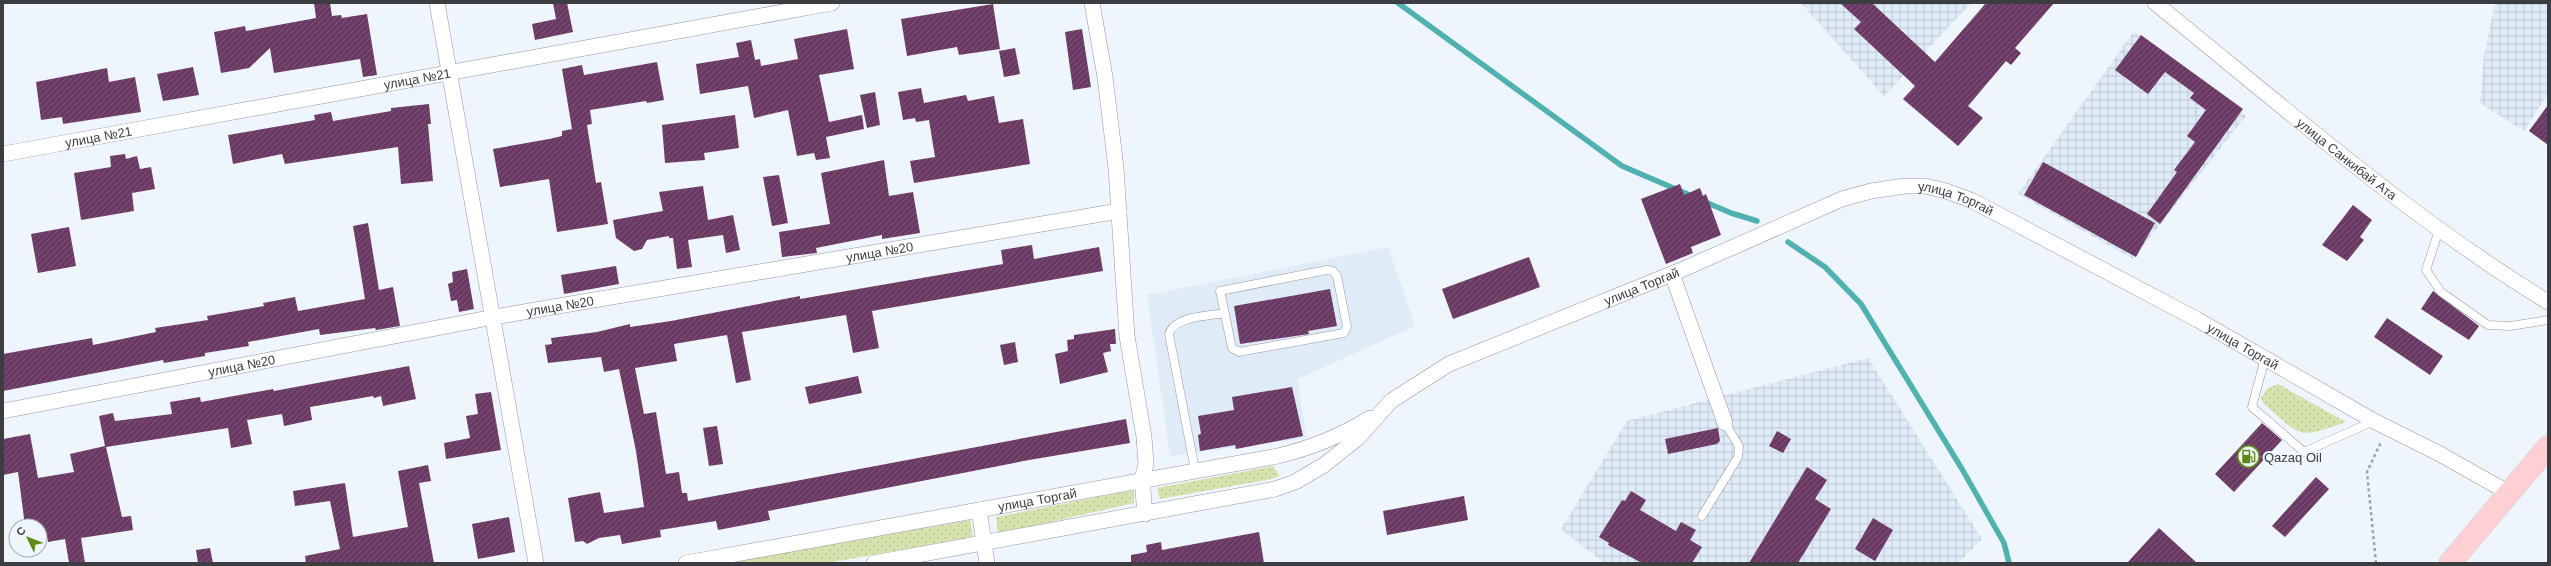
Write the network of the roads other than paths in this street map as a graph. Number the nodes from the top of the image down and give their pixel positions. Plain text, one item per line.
1 (437, 3) edge
2 (832, 3) edge
3 (1092, 3) edge
4 (2155, 3) edge
5 (450, 73) junction
6 (3, 154) edge
7 (1118, 211) junction
8 (2439, 230) junction
9 (1672, 274) junction
10 (2548, 302) edge
11 (1225, 314) junction
12 (494, 317) junction
13 (2548, 320) edge
14 (2265, 358) junction
15 (3, 411) edge
16 (1380, 412) junction
17 (2374, 421) junction
18 (1725, 423) joint
19 (2548, 447) edge
20 (1195, 470) junction
21 (1142, 479) junction
22 (2509, 492) junction
23 (979, 510) junction
24 (1145, 514) junction
25 (1702, 516) dead end
26 (986, 544) junction
27 (536, 563) edge
28 (686, 563) edge
29 (874, 563) edge
30 (987, 563) edge
31 (2450, 563) edge

1 - 5 street
2 - 5 street, улица №21
3 - 7 street
4 - 8 street, улица Санкибай Ата
5 - 6 street, улица №21
5 - 12 street
7 - 12 street, улица №20
7 - 21 street
8 - 10 street, улица Санкибай Ата
8 - 13 lane
9 - 14 street, улица Торгай
9 - 16 street, улица Торгай
9 - 18 street
11 - 11 lane
11 - 20 lane
12 - 15 street, улица №20
12 - 27 street
14 - 17 street, улица Торгай
14 - 17 lane
16 - 20 street, улица Торгай
16 - 24 street, улица Торгай
17 - 22 street, улица Торгай
18 - 25 lane
19 - 22 highway
20 - 21 street, улица Торгай
21 - 23 street, улица Торгай
21 - 24 street
22 - 31 highway
23 - 26 street
23 - 28 street, улица Торгай
24 - 26 street, улица Торгай
26 - 29 street, улица Торгай
26 - 30 street

